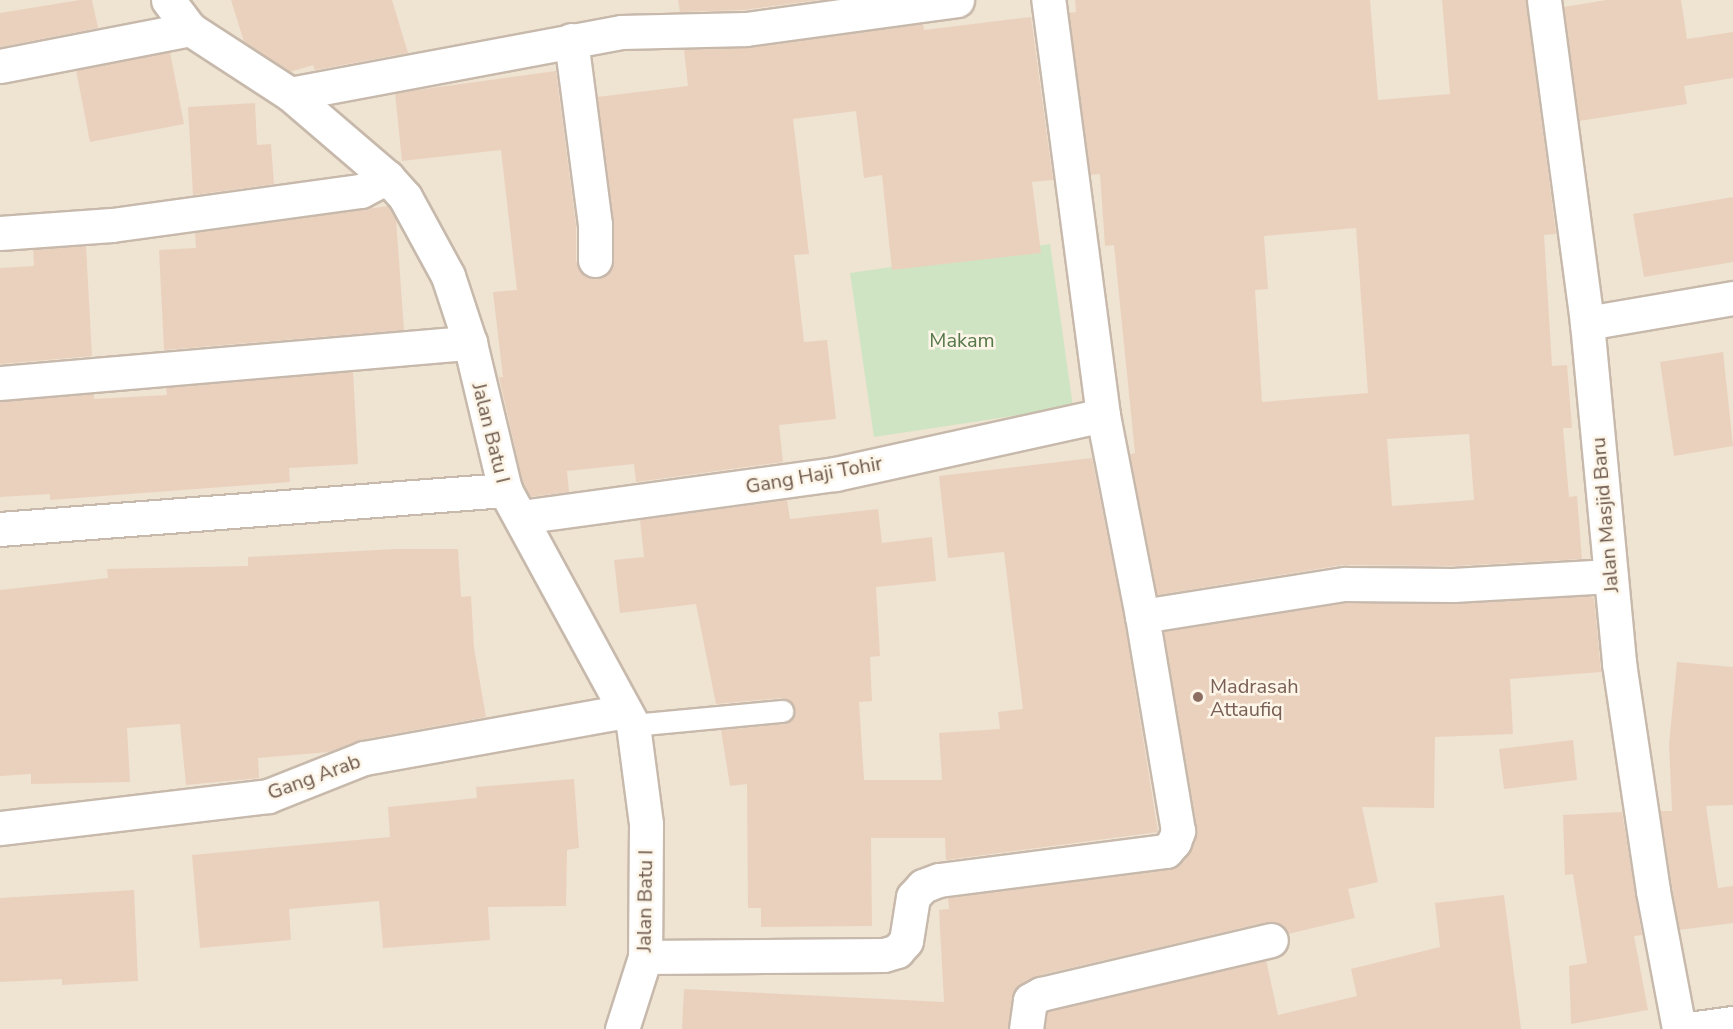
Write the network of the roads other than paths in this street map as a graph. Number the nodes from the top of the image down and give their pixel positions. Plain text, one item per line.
1 (168, 0) edge
2 (957, 0) edge
3 (1048, 0) edge
4 (1544, 0) edge
5 (190, 29) junction
6 (571, 40) junction
7 (0, 66) edge
8 (290, 94) junction
9 (387, 177) junction
10 (0, 233) edge
11 (595, 260) dead end
12 (1733, 298) edge
13 (1587, 322) junction
14 (470, 343) junction
15 (0, 383) edge
16 (1103, 415) junction
17 (513, 504) junction
18 (0, 529) edge
19 (1611, 576) junction
20 (1142, 616) junction
21 (782, 711) dead end
22 (629, 718) junction
23 (0, 828) edge
24 (1271, 940) dead end
25 (645, 957) junction
26 (1733, 1023) edge
27 (622, 1029) edge
28 (1026, 1029) edge
29 (1679, 1029) edge
30 (1689, 1029) edge

1 - 5 street, Jalan Batu I
2 - 6 street
3 - 16 street
4 - 13 street, Jalan Masjid Baru
5 - 7 street
5 - 8 street, Jalan Batu I
6 - 8 street
6 - 11 street
8 - 9 street, Jalan Batu I
9 - 10 street
9 - 14 street, Jalan Batu I
12 - 13 street
13 - 19 street, Jalan Masjid Baru
14 - 15 street
14 - 17 street, Jalan Batu I
16 - 17 street, Gang Haji Tohir
16 - 20 street
17 - 18 street, Gang Haji Tohir
17 - 22 street, Jalan Batu I
19 - 20 street
19 - 29 street, Jalan Masjid Baru
20 - 25 street
21 - 22 lane
22 - 23 street, Gang Arab
22 - 25 street, Jalan Batu I
24 - 28 street
25 - 27 street, Jalan Batu I
26 - 30 street

